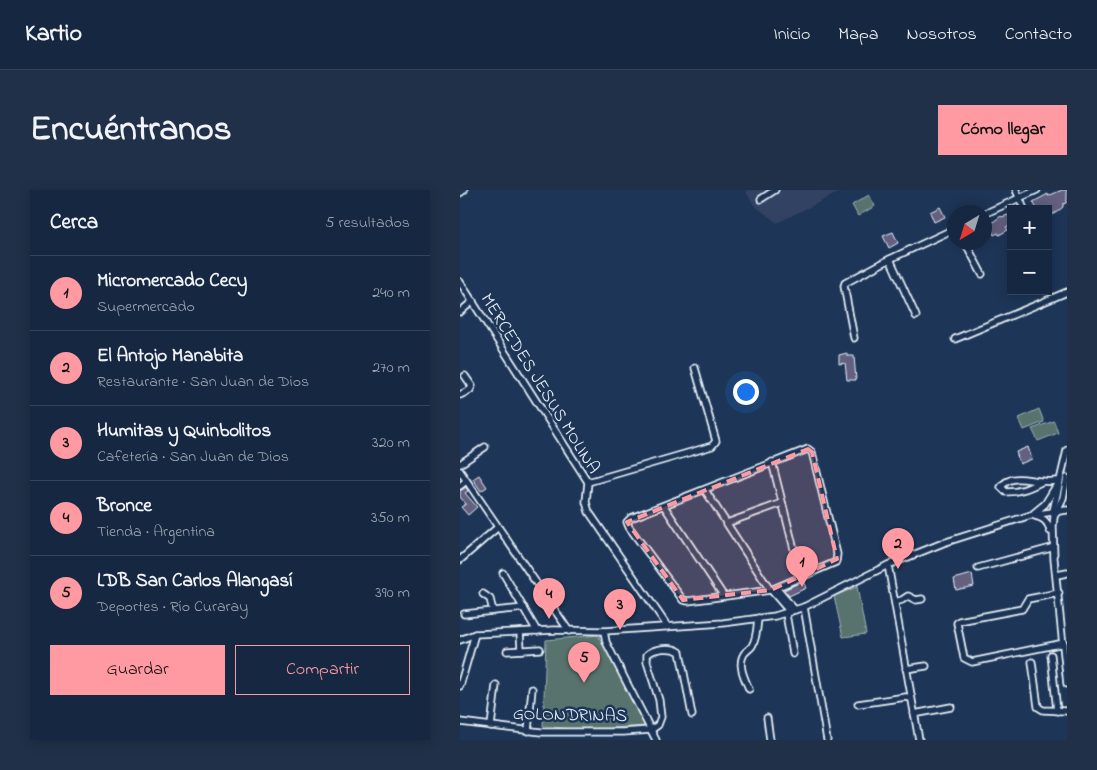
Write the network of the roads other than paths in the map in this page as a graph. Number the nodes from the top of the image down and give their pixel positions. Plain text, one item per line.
1 (464, 190) edge
2 (775, 190) edge
3 (1016, 190) edge
4 (1037, 190) edge
5 (460, 193) edge
6 (1019, 198) junction
7 (761, 199) dead end
8 (1022, 205) edge
9 (992, 210) edge
10 (947, 232) edge
11 (969, 250) edge
12 (890, 259) junction
13 (982, 274) dead end
14 (460, 282) edge
15 (1067, 292) edge
16 (472, 301) junction
17 (460, 312) edge
18 (916, 316) dead end
19 (854, 338) dead end
20 (955, 339) dead end
21 (695, 368) dead end
22 (465, 376) dead end
23 (460, 395) edge
24 (485, 447) dead end
25 (1067, 450) edge
26 (772, 462) junction
27 (460, 464) edge
28 (460, 471) edge
29 (1062, 478) edge
30 (466, 480) junction
31 (588, 482) junction
32 (1041, 482) junction
33 (460, 486) edge
34 (705, 490) junction
35 (782, 503) junction
36 (664, 506) junction
37 (1067, 510) edge
38 (1055, 511) junction
39 (1031, 515) junction
40 (726, 523) junction
41 (498, 527) junction
42 (1053, 527) junction
43 (1051, 548) junction
44 (1054, 559) junction
45 (460, 560) edge
46 (888, 565) junction
47 (978, 568) dead end
48 (503, 573) dead end
49 (1067, 573) edge
50 (1057, 575) junction
51 (801, 577) junction
52 (906, 588) dead end
53 (772, 589) junction
54 (1059, 593) junction
55 (483, 594) dead end
56 (723, 595) junction
57 (908, 596) junction
58 (922, 599) dead end
59 (895, 602) junction
60 (804, 607) junction
61 (524, 608) junction
62 (493, 611) junction
63 (791, 612) junction
64 (464, 614) dead end
65 (758, 618) junction
66 (668, 627) junction
67 (537, 631) junction
68 (569, 631) junction
69 (604, 631) junction
70 (520, 632) junction
71 (475, 634) junction
72 (460, 640) edge
73 (1064, 643) junction
74 (540, 649) dead end
75 (521, 650) junction
76 (507, 651) dead end
77 (793, 654) dead end
78 (1051, 655) dead end
79 (1066, 657) edge
80 (1032, 662) dead end
81 (926, 666) dead end
82 (906, 669) junction
83 (1067, 678) edge
84 (1054, 681) junction
85 (1067, 684) edge
86 (496, 685) dead end
87 (460, 686) edge
88 (532, 689) dead end
89 (749, 689) dead end
90 (911, 698) junction
91 (858, 704) dead end
92 (951, 707) dead end
93 (1057, 711) junction
94 (1067, 711) edge
95 (914, 714) junction
96 (692, 715) dead end
97 (767, 718) dead end
98 (460, 722) edge
99 (491, 726) junction
100 (528, 730) junction
101 (651, 730) junction
102 (656, 740) edge
103 (770, 740) edge
104 (826, 740) edge
105 (919, 740) edge

1 - 5 street
2 - 7 street
3 - 6 street
4 - 6 street
6 - 8 street
6 - 9 street
10 - 12 street
11 - 13 street
12 - 18 street
12 - 19 street
14 - 16 street, MERCEDES JESUS MOLINA
15 - 20 street
16 - 17 street
16 - 31 street, MERCEDES JESUS MOLINA
21 - 31 street
22 - 23 street
24 - 27 street
25 - 29 street
26 - 34 street
26 - 35 street
26 - 51 street
28 - 30 street
29 - 32 street
29 - 38 street
29 - 39 street
30 - 33 street
30 - 41 street
31 - 66 street, MERCEDES JESUS MOLINA
32 - 32 street
34 - 36 street
34 - 40 street
35 - 40 street
35 - 51 street
36 - 56 street
36 - 56 street
37 - 38 street
37 - 42 street
38 - 39 street
38 - 42 street
39 - 43 street
39 - 46 street
40 - 53 street
41 - 45 street
41 - 68 street
42 - 44 street
43 - 44 street
43 - 47 street
44 - 50 street
46 - 59 street
46 - 60 street
48 - 61 street
49 - 50 street
50 - 54 street
51 - 53 street
52 - 57 street
53 - 56 street
53 - 63 street
54 - 73 street
54 - 73 street
55 - 62 street
57 - 58 street
57 - 59 street
59 - 82 street
60 - 63 street
60 - 104 street
61 - 62 street
61 - 67 street
62 - 64 street
63 - 65 street
63 - 77 street
65 - 66 street
65 - 89 street
66 - 69 street
67 - 68 street
67 - 70 street
68 - 69 street
69 - 101 street
70 - 71 street
70 - 75 street
71 - 72 street
71 - 87 street
73 - 79 street
74 - 75 street
75 - 76 street
78 - 84 street
79 - 83 street
80 - 93 street
81 - 82 street
82 - 90 street
83 - 84 street
83 - 85 street
84 - 93 street
86 - 99 street
88 - 100 street
90 - 91 street
90 - 95 street
92 - 95 street
93 - 94 street
95 - 105 street
96 - 101 street
97 - 103 street
98 - 99 street, GOLONDRINAS
99 - 100 street, GOLONDRINAS
100 - 101 street, GOLONDRINAS
101 - 102 street

